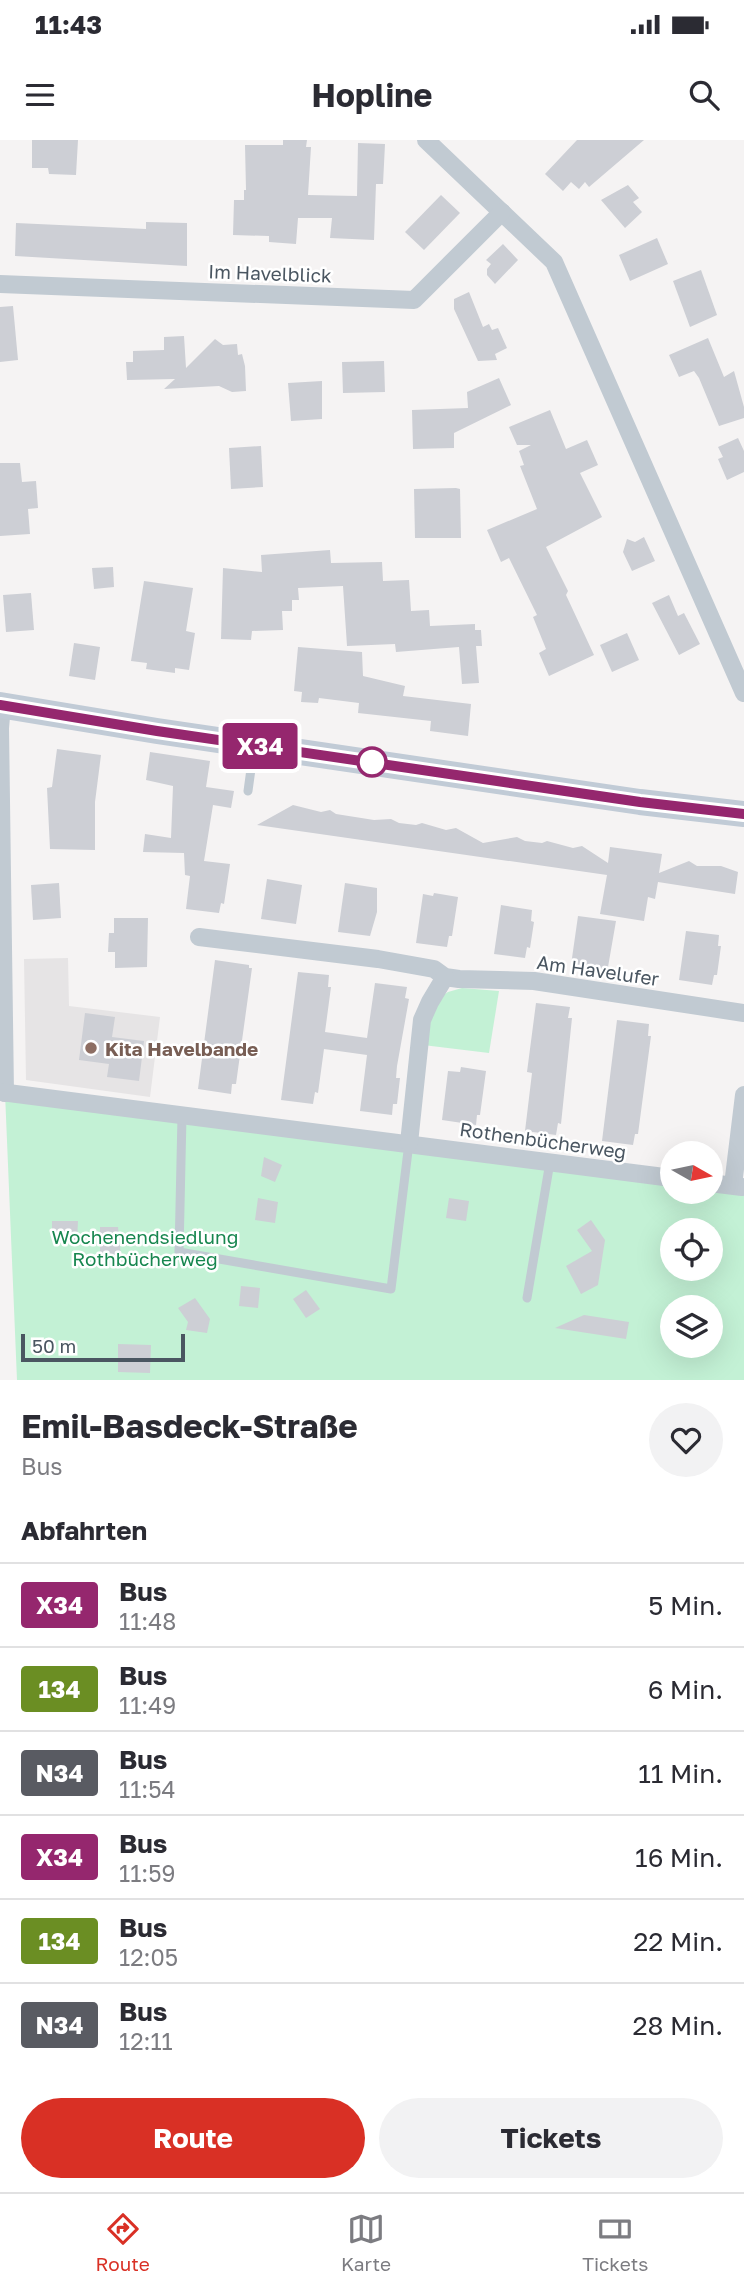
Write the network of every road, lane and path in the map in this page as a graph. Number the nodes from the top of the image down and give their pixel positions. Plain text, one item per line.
1 (426, 140) edge
2 (502, 212) junction
3 (0, 284) edge
4 (744, 693) edge
5 (1, 705) edge
6 (254, 745) junction
7 (248, 791) dead end
8 (744, 814) edge
9 (199, 937) dead end
10 (445, 977) junction
11 (744, 1013) edge
12 (2, 1093) edge
13 (744, 1095) edge
14 (182, 1116) junction
15 (409, 1143) junction
16 (550, 1162) junction
17 (660, 1176) edge
18 (738, 1186) edge
19 (527, 1298) dead end

1 - 2 street
2 - 3 street, Im Havelblick
2 - 4 street
5 - 6 main road
5 - 12 street
6 - 7 lane
6 - 8 main road
9 - 10 street, Am Havelufer
10 - 11 street, Am Havelufer
10 - 15 street
12 - 14 street, Rothenbücherweg
13 - 18 street
14 - 15 street, Rothenbücherweg
14 - 15 lane
15 - 16 street, Rothenbücherweg
16 - 17 street, Rothenbücherweg
16 - 19 lane

